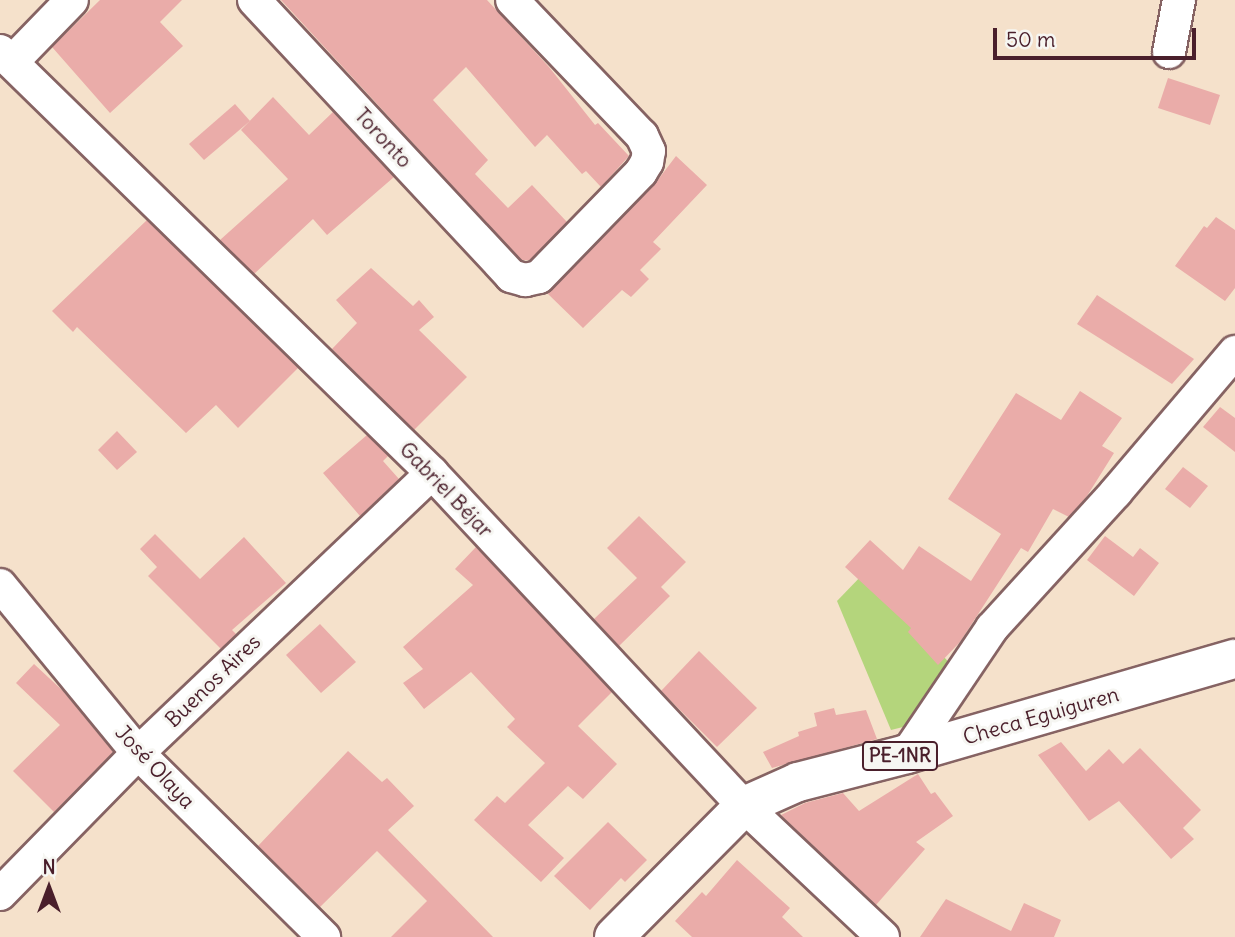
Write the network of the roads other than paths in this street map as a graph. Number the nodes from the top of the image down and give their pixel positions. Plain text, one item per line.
1 (72, 0) edge
2 (254, 0) edge
3 (512, 0) edge
4 (539, 0) edge
5 (1179, 0) edge
6 (552, 42) junction
7 (1169, 52) dead end
8 (6, 56) edge
9 (1235, 352) edge
10 (432, 474) junction
11 (0, 585) edge
12 (1235, 659) edge
13 (138, 753) junction
14 (907, 754) junction
15 (744, 806) junction
16 (0, 894) edge
17 (324, 937) edge
18 (614, 937) edge
19 (883, 937) edge

1 - 8 street
2 - 6 street, Toronto
3 - 6 street
4 - 6 street
5 - 7 street
8 - 10 street, Gabriel Béjar
9 - 14 street
10 - 13 street, Buenos Aires
10 - 15 street, Gabriel Béjar
11 - 13 street, José Olaya
12 - 14 main road, Checa Eguiguren / PE-1NR
13 - 16 street, Buenos Aires
13 - 17 street, José Olaya
14 - 15 main road, Checa Eguiguren / PE-1NR
15 - 18 main road, Checa Eguiguren / PE-1NR
15 - 19 street, Gabriel Béjar

